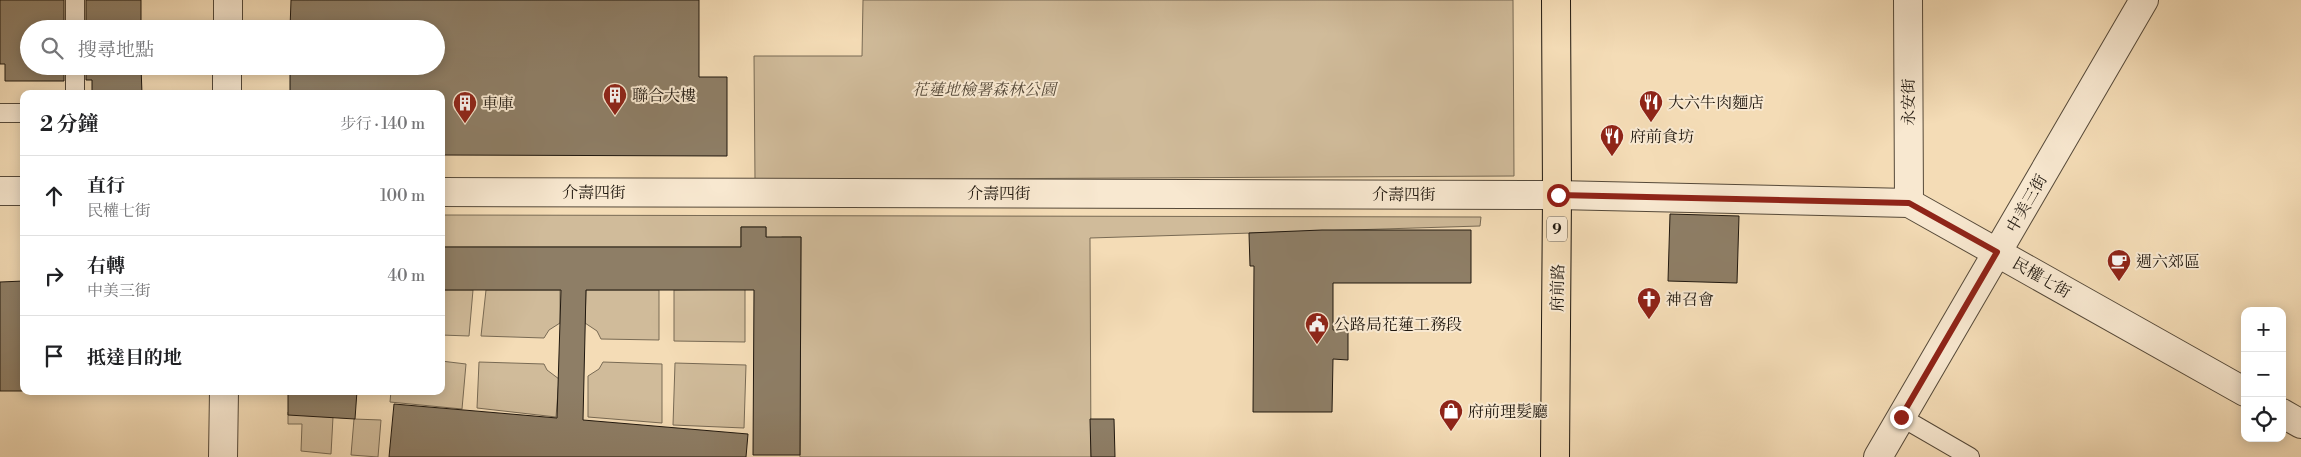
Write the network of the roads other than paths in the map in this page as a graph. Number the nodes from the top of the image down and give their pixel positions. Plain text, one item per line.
1 (75, 0) edge
2 (228, 0) edge
3 (1556, 0) edge
4 (1908, 0) edge
5 (2144, 0) edge
6 (75, 20) edge
7 (228, 20) edge
8 (75, 75) edge
9 (228, 75) edge
10 (75, 90) edge
11 (227, 90) edge
12 (20, 113) edge
13 (0, 114) edge
14 (0, 191) edge
15 (20, 191) edge
16 (445, 192) edge
17 (1558, 195) junction
18 (1909, 203) junction
19 (1997, 252) junction
20 (2241, 390) edge
21 (224, 395) edge
22 (2286, 415) edge
23 (1901, 417) junction
24 (2301, 424) edge
25 (223, 457) edge
26 (1555, 457) edge
27 (1878, 457) edge
28 (1970, 457) edge

1 - 6 lane
2 - 7 street
3 - 17 main road, 府前路 / 9
4 - 18 street, 永安街
5 - 19 street, 中美三街
8 - 10 lane
9 - 11 street
12 - 13 lane
14 - 15 street
16 - 17 street, 介壽四街
17 - 18 street, 民權七街
17 - 26 main road, 府前路 / 9
18 - 19 street, 民權七街
19 - 20 street, 民權七街
19 - 23 street, 中美三街
21 - 25 street
22 - 24 street
23 - 27 street, 中美三街
23 - 28 lane

